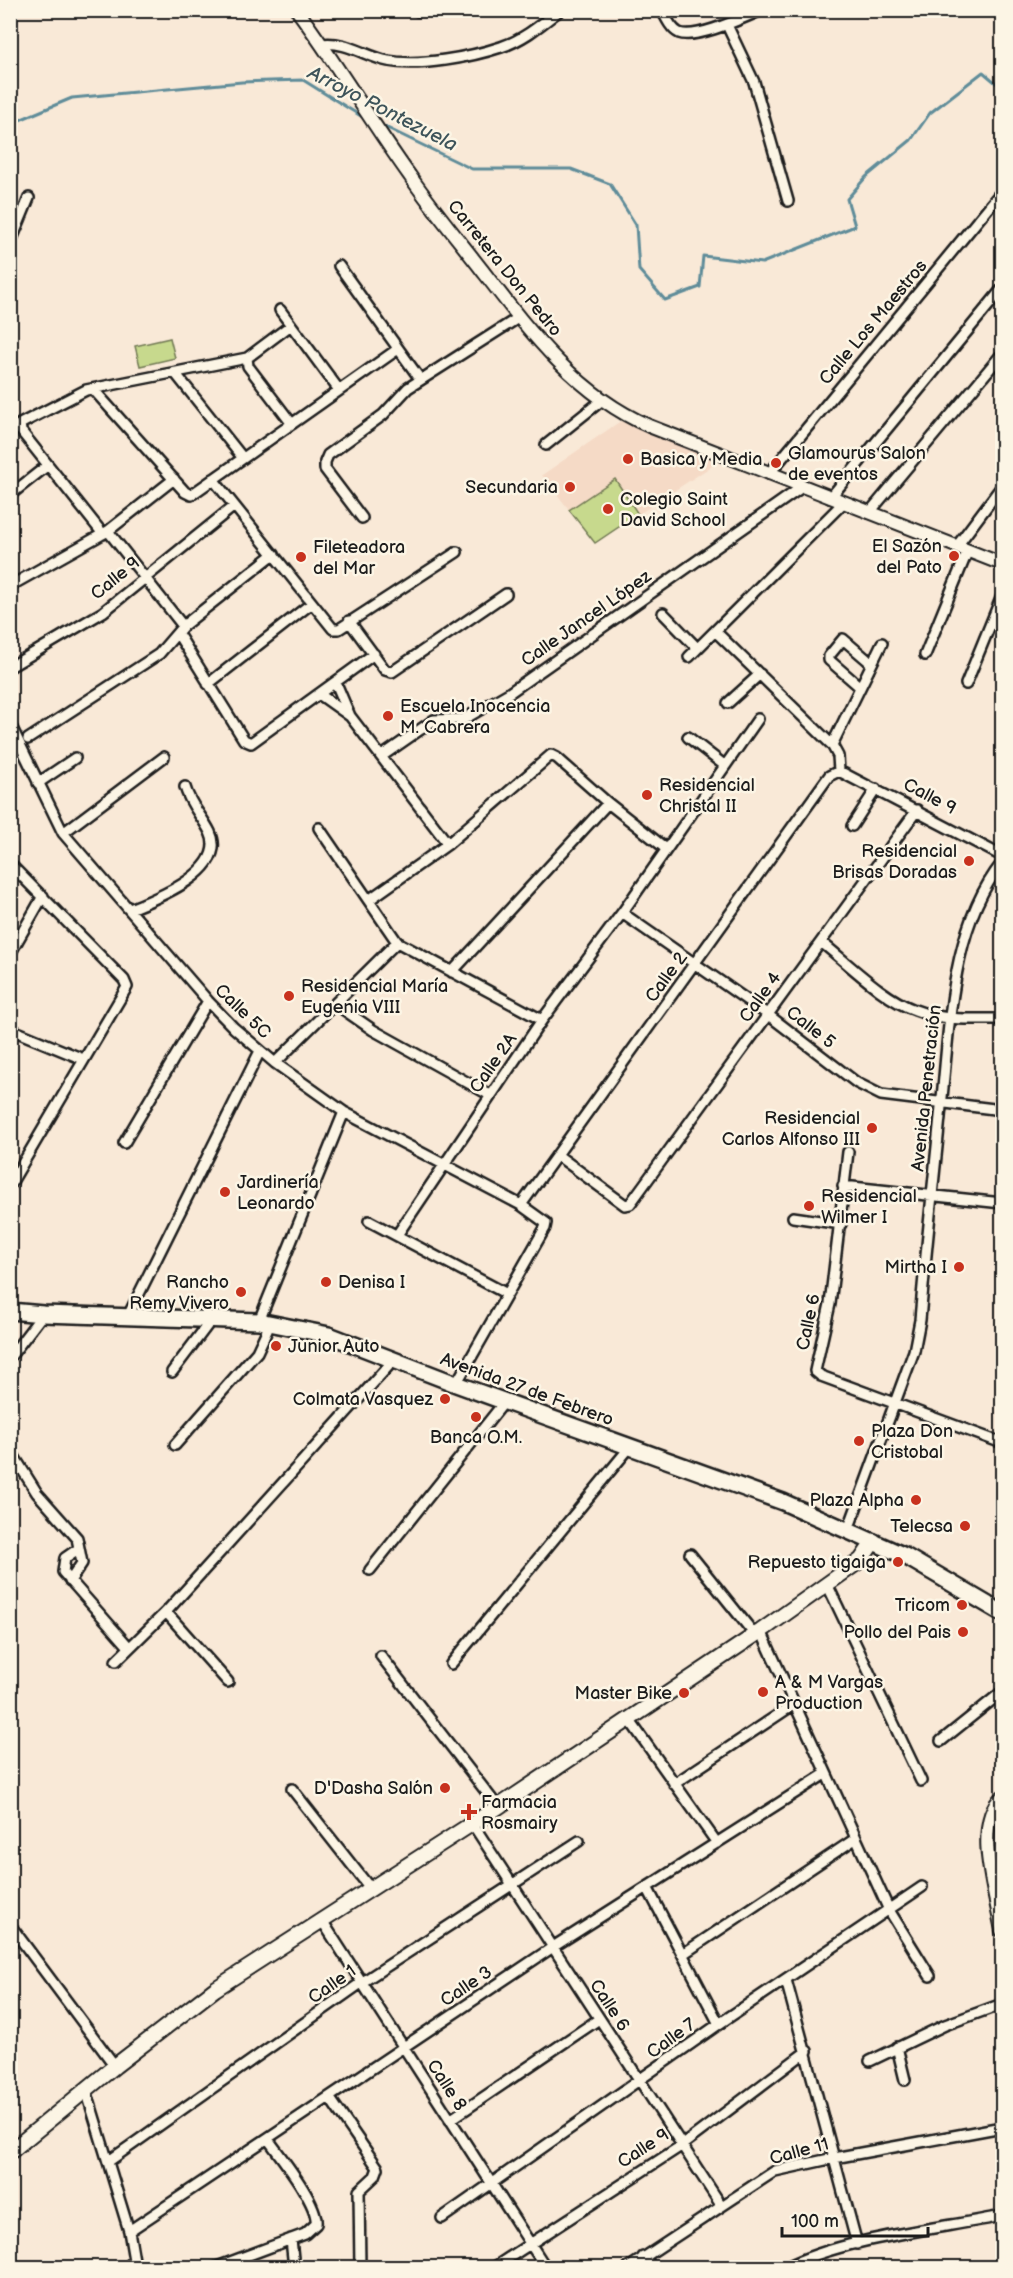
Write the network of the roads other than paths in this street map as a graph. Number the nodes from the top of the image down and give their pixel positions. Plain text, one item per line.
1 (297, 10) edge
2 (435, 10) edge
3 (450, 10) edge
4 (560, 10) edge
5 (662, 10) edge
6 (762, 10) edge
7 (727, 25) junction
8 (322, 44) junction
9 (1002, 191) edge
10 (28, 198) dead end
11 (788, 201) dead end
12 (10, 244) edge
13 (339, 266) dead end
14 (1002, 289) edge
15 (280, 310) dead end
16 (518, 318) junction
17 (291, 325) junction
18 (398, 349) junction
19 (1002, 354) edge
20 (247, 358) junction
21 (176, 374) junction
22 (420, 379) junction
23 (93, 388) junction
24 (339, 390) junction
25 (601, 401) junction
26 (292, 424) junction
27 (546, 445) dead end
28 (242, 457) junction
29 (48, 465) junction
30 (769, 474) junction
31 (213, 478) junction
32 (174, 479) junction
33 (1002, 486) edge
34 (802, 487) junction
35 (10, 495) edge
36 (830, 498) junction
37 (843, 503) junction
38 (234, 506) junction
39 (869, 513) junction
40 (362, 518) dead end
41 (106, 532) junction
42 (963, 548) junction
43 (457, 552) dead end
44 (274, 554) junction
45 (1002, 564) edge
46 (146, 576) junction
47 (10, 586) edge
48 (506, 594) dead end
49 (1002, 596) edge
50 (312, 603) junction
51 (663, 613) dead end
52 (349, 621) junction
53 (180, 630) junction
54 (715, 631) junction
55 (882, 643) dead end
56 (697, 648) junction
57 (374, 654) junction
58 (926, 655) dead end
59 (689, 657) dead end
60 (871, 663) junction
61 (10, 667) edge
62 (760, 674) junction
63 (336, 682) junction
64 (208, 684) junction
65 (966, 684) dead end
66 (860, 687) junction
67 (319, 694) junction
68 (728, 703) dead end
69 (350, 716) junction
70 (758, 719) dead end
71 (10, 724) edge
72 (688, 737) dead end
73 (28, 739) dead end
74 (832, 745) junction
75 (382, 756) junction
76 (164, 757) dead end
77 (75, 758) dead end
78 (724, 765) junction
79 (838, 771) junction
80 (38, 783) junction
81 (185, 787) dead end
82 (876, 789) junction
83 (608, 803) junction
84 (917, 810) junction
85 (852, 826) dead end
86 (319, 828) dead end
87 (63, 833) junction
88 (448, 844) junction
89 (665, 848) junction
90 (1002, 856) edge
91 (1002, 863) edge
92 (10, 864) edge
93 (43, 896) junction
94 (369, 900) junction
95 (130, 909) junction
96 (622, 913) junction
97 (397, 942) junction
98 (821, 942) junction
99 (10, 954) edge
100 (696, 964) junction
101 (452, 972) junction
102 (208, 1001) junction
103 (337, 1005) junction
104 (767, 1014) junction
105 (948, 1018) junction
106 (1002, 1019) edge
107 (542, 1020) junction
108 (10, 1029) edge
109 (260, 1051) junction
110 (83, 1059) junction
111 (275, 1063) junction
112 (490, 1095) junction
113 (942, 1104) junction
114 (1002, 1110) edge
115 (344, 1112) junction
116 (124, 1143) dead end
117 (848, 1152) dead end
118 (557, 1155) junction
119 (443, 1164) junction
120 (10, 1185) edge
121 (843, 1186) junction
122 (931, 1194) junction
123 (1002, 1203) edge
124 (521, 1205) junction
125 (794, 1217) dead end
126 (369, 1221) dead end
127 (840, 1224) junction
128 (397, 1235) junction
129 (507, 1294) junction
130 (10, 1311) edge
131 (43, 1314) junction
132 (128, 1316) junction
133 (212, 1319) junction
134 (265, 1322) junction
135 (10, 1357) edge
136 (393, 1361) junction
137 (172, 1372) dead end
138 (456, 1384) junction
139 (506, 1400) junction
140 (897, 1403) junction
141 (1002, 1443) edge
142 (175, 1445) dead end
143 (630, 1447) junction
144 (10, 1450) edge
145 (848, 1530) junction
146 (874, 1541) junction
147 (78, 1549) junction
148 (690, 1554) dead end
149 (370, 1570) dead end
150 (70, 1581) junction
151 (827, 1584) junction
152 (166, 1612) junction
153 (1002, 1613) edge
154 (758, 1633) junction
155 (129, 1647) junction
156 (381, 1656) dead end
157 (116, 1660) dead end
158 (451, 1664) dead end
159 (228, 1682) dead end
160 (1002, 1692) edge
161 (793, 1705) junction
162 (628, 1718) junction
163 (941, 1741) dead end
164 (825, 1774) junction
165 (921, 1781) dead end
166 (675, 1784) junction
167 (292, 1788) dead end
168 (1002, 1797) edge
169 (498, 1807) junction
170 (472, 1823) junction
171 (855, 1839) junction
172 (579, 1841) dead end
173 (717, 1843) junction
174 (513, 1884) junction
175 (647, 1887) junction
176 (922, 1887) dead end
177 (370, 1888) junction
178 (889, 1910) junction
179 (321, 1919) junction
180 (10, 1925) edge
181 (1002, 1931) edge
182 (553, 1947) junction
183 (682, 1954) junction
184 (930, 1976) dead end
185 (786, 1980) junction
186 (361, 1983) junction
187 (1002, 2004) edge
188 (599, 2019) junction
189 (719, 2024) junction
190 (897, 2047) junction
191 (403, 2049) junction
192 (807, 2051) junction
193 (870, 2061) dead end
194 (115, 2066) junction
195 (905, 2080) dead end
196 (640, 2081) junction
197 (86, 2090) junction
198 (329, 2097) junction
199 (450, 2120) junction
200 (1002, 2127) edge
201 (268, 2139) junction
202 (681, 2146) junction
203 (10, 2152) edge
204 (834, 2158) junction
205 (108, 2161) junction
206 (491, 2186) junction
207 (721, 2205) junction
208 (1002, 2216) edge
209 (442, 2218) dead end
210 (129, 2231) junction
211 (291, 2239) junction
212 (530, 2243) junction
213 (857, 2244) junction
214 (643, 2257) junction
215 (130, 2264) edge
216 (791, 2266) edge
217 (214, 2268) edge
218 (294, 2268) edge
219 (360, 2268) edge
220 (493, 2268) edge
221 (546, 2268) edge
222 (628, 2268) edge
223 (652, 2268) edge

1 - 8 street
2 - 3 street
4 - 8 street
5 - 7 street
6 - 7 street
7 - 11 street
8 - 16 street, Carretera Don Pedro
9 - 30 street, Calle Los Maestros
10 - 12 street
13 - 18 street
14 - 36 street
15 - 17 street
16 - 22 street
16 - 25 street, Carretera Don Pedro
17 - 20 street
17 - 24 street
18 - 22 street
18 - 24 street
19 - 39 street
20 - 21 street
20 - 26 street
21 - 23 street
21 - 28 street
22 - 40 street
23 - 29 street
23 - 32 street
24 - 26 street
25 - 27 street
25 - 30 street, Carretera Don Pedro
26 - 28 street
28 - 31 street
29 - 35 street
29 - 41 street
30 - 34 street, Carretera Don Pedro
31 - 32 street
31 - 38 street
32 - 41 street
33 - 42 street
34 - 36 street, Carretera Don Pedro
34 - 75 street, Calle Jancel López
36 - 37 street, Carretera Don Pedro
37 - 39 street, Carretera Don Pedro
37 - 54 street
38 - 44 street
38 - 46 street, Calle 9
39 - 42 street, Carretera Don Pedro
41 - 46 street
41 - 47 street
42 - 45 street, Carretera Don Pedro
42 - 58 street
43 - 52 street
44 - 50 street
44 - 53 street
46 - 53 street
46 - 61 street, Calle 9
48 - 57 street
49 - 65 street
50 - 52 street
50 - 64 street
51 - 56 street
52 - 57 street
53 - 64 street
53 - 73 street
54 - 56 street
54 - 62 street
55 - 60 street
56 - 59 street
57 - 63 street
60 - 66 street
60 - 66 street
62 - 68 street
62 - 74 street
63 - 67 street
63 - 69 street
64 - 67 street
66 - 74 street
67 - 69 street
69 - 75 street
70 - 78 street, Calle 2A
71 - 80 street, Calle 5C
72 - 78 street
74 - 79 street
75 - 88 street
76 - 87 street
77 - 80 street
78 - 89 street, Calle 2A
79 - 82 street, Calle 9
79 - 100 street, Calle 2
80 - 87 street, Calle 5C
81 - 95 street
82 - 84 street, Calle 9
82 - 85 street
83 - 88 street
83 - 89 street
83 - 101 street
84 - 90 street, Calle 9
84 - 98 street, Calle 4
86 - 94 street
87 - 95 street, Calle 5C
88 - 94 street
89 - 96 street, Calle 2A
91 - 105 street, Avenida Penetración
92 - 93 street
93 - 99 street
93 - 110 street
94 - 97 street
95 - 102 street, Calle 5C
96 - 100 street, Calle 5
96 - 107 street, Calle 2A
97 - 101 street
97 - 103 street
98 - 104 street, Calle 4
98 - 105 street
100 - 104 street, Calle 5
100 - 118 street, Calle 2
101 - 107 street
102 - 109 street, Calle 5C
102 - 116 street
103 - 111 street
103 - 112 street
104 - 113 street, Calle 5
104 - 118 street, Calle 4
105 - 106 street
105 - 113 street, Avenida Penetración
107 - 112 street, Calle 2A
108 - 110 street
109 - 111 street, Calle 5C
109 - 132 street
110 - 120 street
111 - 115 street, Calle 5C
112 - 119 street, Calle 2A
113 - 114 street, Calle 5
113 - 122 street, Avenida Penetración
115 - 119 street, Calle 5C
115 - 134 street
117 - 121 street, Calle 6
118 - 124 street, Calle 2
119 - 124 street, Calle 5C
119 - 128 street, Calle 2A
121 - 122 street
121 - 127 street, Calle 6
122 - 123 street
122 - 140 street, Avenida Penetración
124 - 129 street, Calle 5C
125 - 127 street
126 - 128 street
127 - 140 street, Calle 6
128 - 129 street
129 - 138 street
130 - 131 main road, Avenida 27 de Febrero
131 - 132 main road, Avenida 27 de Febrero
131 - 135 street
132 - 133 main road, Avenida 27 de Febrero
133 - 134 main road, Avenida 27 de Febrero
133 - 137 street
134 - 136 main road, Avenida 27 de Febrero
134 - 142 street
136 - 138 main road, Avenida 27 de Febrero
136 - 152 street
138 - 139 main road, Avenida 27 de Febrero
139 - 143 main road, Avenida 27 de Febrero
139 - 149 street
140 - 141 street, Calle 6
140 - 145 street, Avenida Penetración
143 - 145 main road, Avenida 27 de Febrero
143 - 158 street
144 - 147 street
145 - 146 main road, Avenida 27 de Febrero
146 - 151 main road
146 - 153 main road, Avenida 27 de Febrero
147 - 150 street
147 - 150 street
148 - 154 street
150 - 155 street
151 - 154 main road
151 - 165 street
152 - 155 street
152 - 159 street
154 - 161 street
154 - 162 main road
155 - 157 street
156 - 169 street
160 - 163 street
161 - 164 street
161 - 166 street
162 - 166 street
162 - 169 main road
164 - 171 street
164 - 173 street, Calle 3
166 - 173 street
167 - 177 street
168 - 181 street
169 - 170 main road
170 - 174 street, Calle 6
170 - 177 main road
171 - 178 street
171 - 183 street
172 - 174 street, Calle 1
173 - 175 street, Calle 3
174 - 182 street, Calle 6
174 - 186 street, Calle 1
175 - 182 street, Calle 3
175 - 183 street
176 - 178 street, Calle 7
177 - 179 main road
178 - 184 street
178 - 185 street, Calle 7
179 - 186 street, Calle 8
179 - 194 main road
180 - 194 street
182 - 188 street, Calle 6
182 - 191 street, Calle 3
183 - 189 street
185 - 189 street, Calle 7
185 - 192 street
186 - 191 street, Calle 8
186 - 205 street, Calle 1
187 - 190 street
188 - 196 street, Calle 6
188 - 199 street
189 - 196 street, Calle 7
190 - 193 street
190 - 195 street
191 - 198 street, Calle 3
191 - 199 street, Calle 8
192 - 202 street, Calle 9
192 - 204 street
194 - 197 main road
196 - 202 street, Calle 6
196 - 206 street, Calle 7
197 - 203 main road
197 - 205 street
198 - 201 street, Calle 3
198 - 219 street
199 - 206 street, Calle 8
200 - 204 street, Calle 11
201 - 210 street, Calle 3
201 - 211 street
202 - 207 street, Calle 6
202 - 212 street, Calle 9
204 - 207 street, Calle 11
204 - 213 street
205 - 210 street
206 - 209 street, Calle 7
206 - 212 street, Calle 8
207 - 214 street, Calle 11
208 - 213 street
210 - 215 street
211 - 217 street
211 - 218 street
212 - 220 street, Calle 9
212 - 221 street, Calle 8
213 - 216 street
214 - 222 street, Calle 11
214 - 223 street

